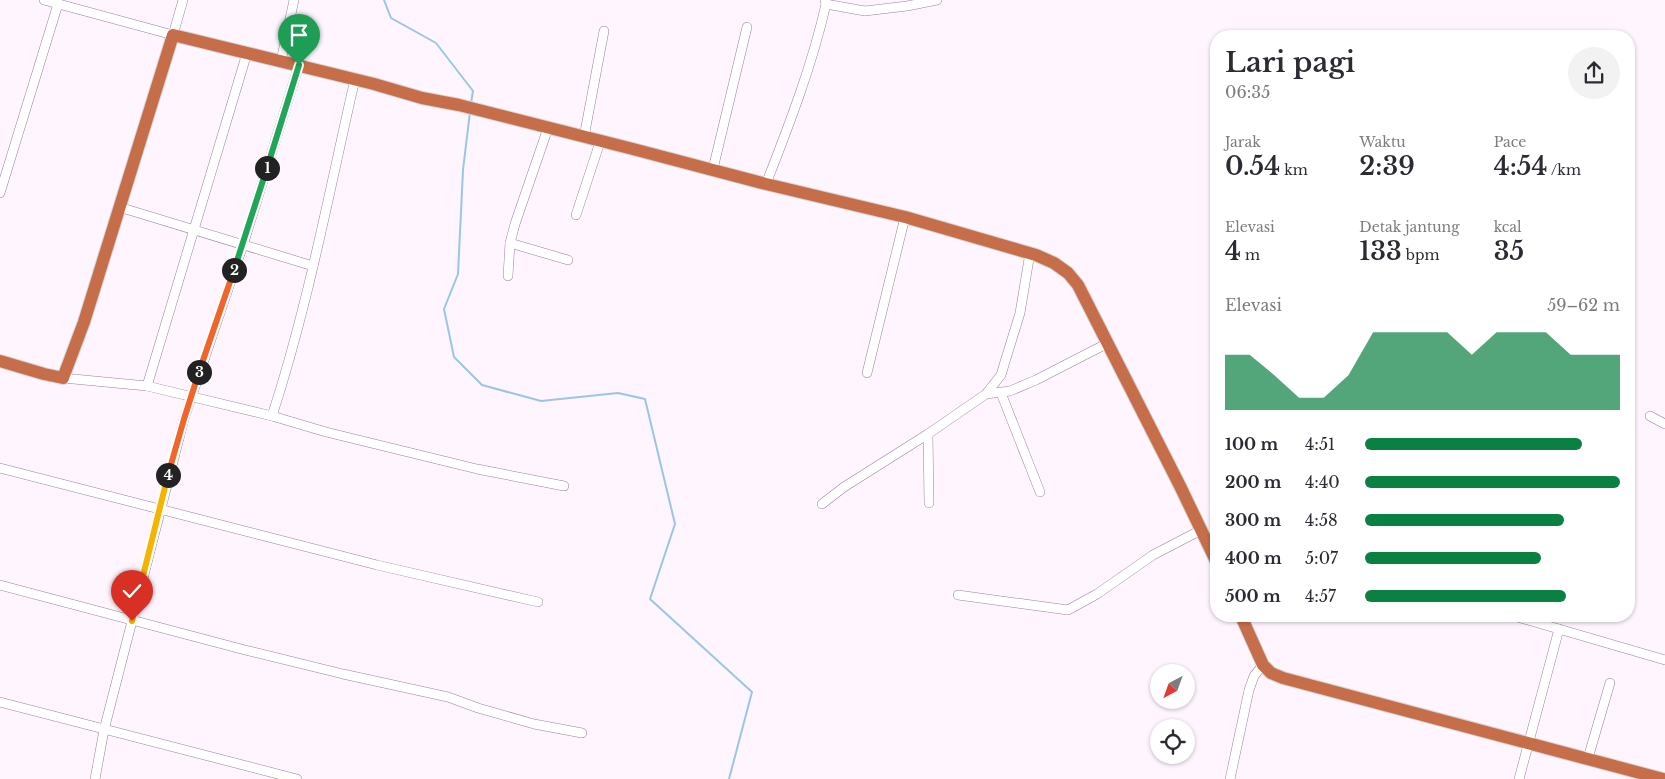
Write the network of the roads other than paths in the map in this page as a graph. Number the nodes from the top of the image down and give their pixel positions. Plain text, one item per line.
1 (44, 0) edge
2 (183, 0) edge
3 (294, 0) edge
4 (937, 0) edge
5 (825, 2) edge
6 (58, 4) junction
7 (747, 27) dead end
8 (604, 31) dead end
9 (173, 35) junction
10 (247, 52) junction
11 (281, 61) junction
12 (299, 65) junction
13 (355, 79) junction
14 (548, 128) junction
15 (584, 137) junction
16 (600, 142) junction
17 (713, 169) junction
18 (766, 184) junction
19 (0, 193) edge
20 (119, 207) junction
21 (576, 215) dead end
22 (905, 217) junction
23 (195, 230) junction
24 (510, 243) junction
25 (243, 245) junction
26 (1030, 253) junction
27 (568, 260) dead end
28 (313, 266) junction
29 (508, 276) dead end
30 (1108, 344) junction
31 (0, 361) edge
32 (867, 373) dead end
33 (63, 378) junction
34 (147, 386) junction
35 (1001, 393) junction
36 (986, 394) junction
37 (191, 396) junction
38 (272, 416) junction
39 (1650, 416) dead end
40 (1665, 424) edge
41 (928, 434) junction
42 (0, 468) edge
43 (564, 486) dead end
44 (1040, 492) dead end
45 (929, 503) dead end
46 (822, 504) dead end
47 (160, 509) junction
48 (1201, 530) junction
49 (1210, 549) edge
50 (0, 585) edge
51 (958, 595) dead end
52 (538, 602) dead end
53 (132, 621) junction
54 (1244, 622) edge
55 (1535, 622) edge
56 (1559, 629) junction
57 (1665, 660) edge
58 (1263, 665) junction
59 (1610, 683) dead end
60 (0, 702) edge
61 (104, 730) junction
62 (582, 733) dead end
63 (1528, 743) junction
64 (1588, 758) junction
65 (95, 779) edge
66 (297, 779) edge
67 (1230, 779) edge
68 (1519, 779) edge
69 (1663, 779) edge

1 - 6 street
2 - 9 street
3 - 11 street
4 - 5 street
5 - 18 street
6 - 9 street
6 - 19 street
7 - 17 street
8 - 15 street
9 - 10 highway
9 - 20 highway
10 - 11 highway
10 - 23 street
11 - 12 highway
12 - 13 highway
12 - 25 street
13 - 14 highway
13 - 28 street
14 - 15 highway
14 - 24 street
15 - 16 highway
16 - 17 highway
16 - 21 street
17 - 18 highway
18 - 22 highway
20 - 23 street
20 - 33 highway
22 - 26 highway
22 - 32 street
23 - 25 street
23 - 34 street
24 - 27 street
24 - 29 street
25 - 28 street
25 - 37 street
26 - 30 highway
26 - 36 street
28 - 38 street
30 - 35 street
30 - 48 highway
31 - 33 highway
33 - 34 street
34 - 37 street
35 - 36 street
35 - 44 street
36 - 41 street
37 - 38 street
37 - 47 street
38 - 43 street
39 - 40 street
41 - 45 street
41 - 46 street
42 - 47 street
47 - 52 street
47 - 53 street
48 - 49 highway
48 - 51 street
50 - 53 street
53 - 61 street
53 - 62 street
54 - 58 highway
55 - 56 street
56 - 57 street
56 - 63 street
58 - 63 highway
58 - 67 street
59 - 64 street
60 - 61 street
61 - 65 street
61 - 66 street
63 - 64 highway
63 - 68 street
64 - 69 highway

